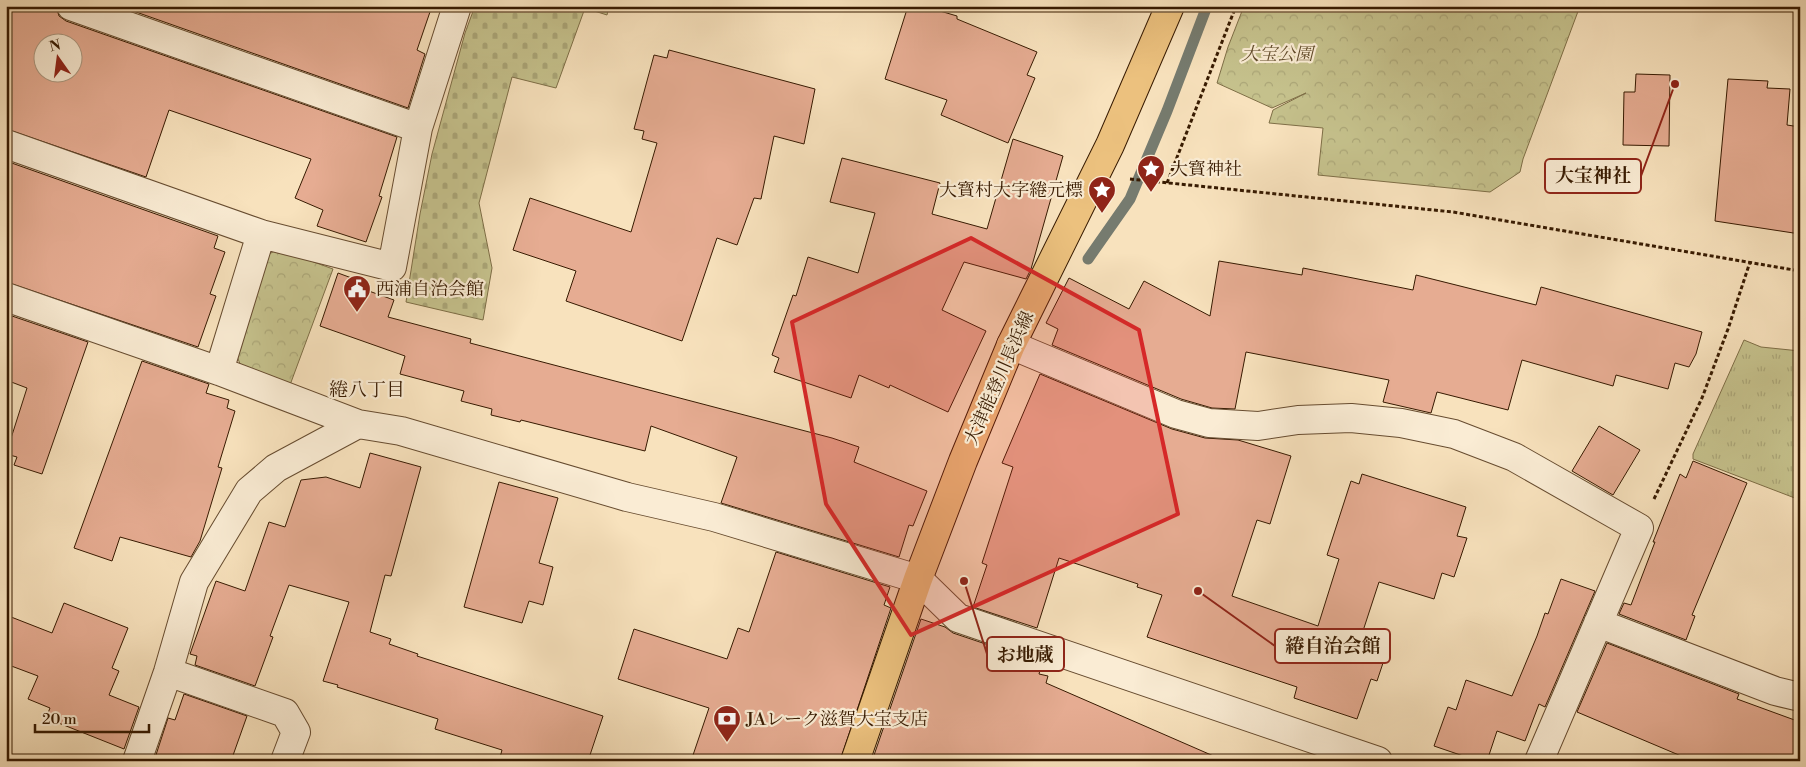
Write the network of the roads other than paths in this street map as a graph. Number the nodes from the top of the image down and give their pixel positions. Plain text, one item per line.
1 (71, 6) edge
2 (457, 6) edge
3 (1170, 6) edge
4 (418, 128) junction
5 (6, 144) edge
6 (261, 234) junction
7 (6, 297) edge
8 (1012, 345) junction
9 (219, 371) junction
10 (358, 424) junction
11 (918, 579) junction
12 (1598, 623) junction
13 (168, 672) junction
14 (1800, 698) edge
15 (1345, 756) edge
16 (137, 761) edge
17 (285, 761) edge
18 (855, 761) edge
19 (1378, 761) edge
20 (1540, 761) edge

1 - 4 street
2 - 4 street
3 - 8 main road, 大津能登川長浜線
4 - 6 street
5 - 6 street
6 - 9 street
7 - 9 street
8 - 11 main road, 大津能登川長浜線
8 - 12 street
9 - 10 street
10 - 11 street
10 - 13 street
11 - 15 street
11 - 18 main road, 大津能登川長浜線
12 - 14 street
12 - 20 street
13 - 16 street
13 - 17 street
15 - 19 street

